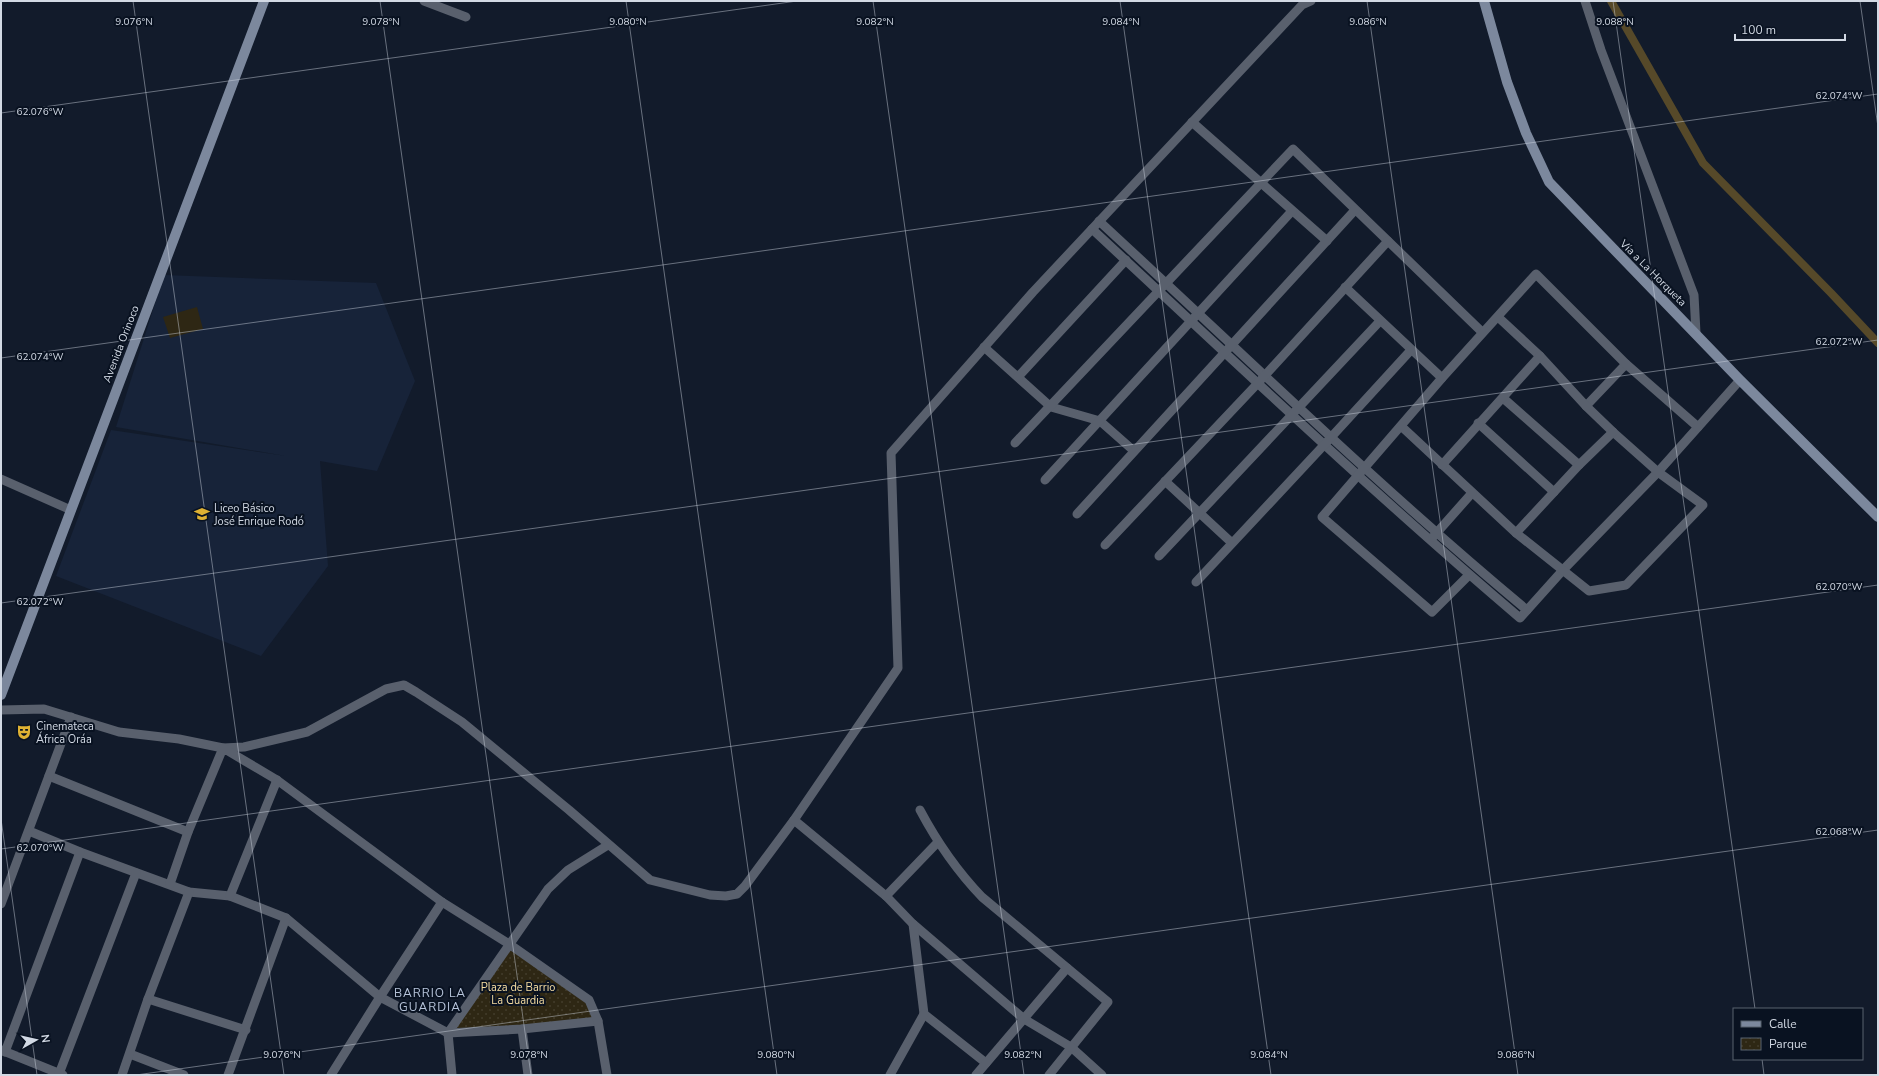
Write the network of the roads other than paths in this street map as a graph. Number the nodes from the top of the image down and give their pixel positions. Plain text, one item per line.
1 (264, 1) edge
2 (424, 1) edge
3 (1311, 1) edge
4 (1484, 1) edge
5 (1585, 1) edge
6 (466, 16) dead end
7 (1192, 122) junction
8 (1261, 181) junction
9 (1355, 210) junction
10 (1292, 211) junction
11 (1099, 221) junction
12 (1092, 229) junction
13 (1327, 241) junction
14 (1388, 241) junction
15 (1126, 260) junction
16 (1166, 283) junction
17 (1345, 287) junction
18 (1159, 291) junction
19 (1199, 313) junction
20 (1498, 316) junction
21 (1380, 321) junction
22 (1192, 322) junction
23 (1482, 332) junction
24 (1696, 333) junction
25 (1233, 345) junction
26 (984, 347) junction
27 (1410, 350) junction
28 (1225, 353) junction
29 (1540, 356) junction
30 (1626, 364) junction
31 (1265, 375) junction
32 (1018, 377) junction
33 (1442, 378) junction
34 (1740, 380) junction
35 (1258, 383) junction
36 (1502, 398) junction
37 (1586, 406) junction
38 (1051, 407) junction
39 (1300, 407) junction
40 (1292, 415) junction
41 (1100, 421) junction
42 (1478, 423) junction
43 (1401, 426) junction
44 (1698, 427) junction
45 (1613, 432) junction
46 (1332, 437) junction
47 (1015, 443) dead end
48 (1324, 445) junction
49 (1134, 451) junction
50 (1442, 465) junction
51 (1579, 465) junction
52 (1361, 472) junction
53 (1658, 472) junction
54 (1, 479) edge
55 (1045, 480) dead end
56 (1165, 481) junction
57 (1554, 492) junction
58 (1472, 493) junction
59 (71, 510) junction
60 (1199, 513) junction
61 (1077, 514) dead end
62 (1878, 517) edge
63 (1516, 533) junction
64 (1434, 536) junction
65 (1232, 543) junction
66 (1105, 545) dead end
67 (1159, 556) dead end
68 (1562, 570) junction
69 (1469, 575) junction
70 (1196, 582) dead end
71 (1527, 610) junction
72 (1, 695) edge
73 (1, 710) edge
74 (71, 717) junction
75 (223, 748) junction
76 (49, 776) junction
77 (277, 780) junction
78 (920, 810) dead end
79 (794, 820) junction
80 (29, 831) junction
81 (188, 832) junction
82 (938, 842) junction
83 (608, 845) junction
84 (80, 852) junction
85 (136, 873) junction
86 (170, 884) junction
87 (189, 892) junction
88 (230, 896) junction
89 (886, 896) junction
90 (442, 902) junction
91 (1, 904) edge
92 (286, 918) junction
93 (913, 924) junction
94 (509, 944) junction
95 (1067, 968) junction
96 (380, 997) junction
97 (148, 999) junction
98 (924, 1014) junction
99 (1024, 1019) junction
100 (598, 1021) junction
101 (522, 1029) junction
102 (246, 1030) junction
103 (448, 1033) junction
104 (1071, 1047) junction
105 (3, 1051) edge
106 (130, 1054) junction
107 (986, 1063) junction
108 (61, 1074) edge
109 (122, 1075) edge
110 (184, 1075) edge
111 (228, 1075) edge
112 (331, 1075) edge
113 (452, 1075) edge
114 (528, 1075) edge
115 (607, 1075) edge
116 (890, 1075) edge
117 (976, 1075) edge
118 (1049, 1075) edge
119 (1102, 1075) edge

1 - 59 main road, Avenida Orinoco
2 - 6 street
3 - 7 street
4 - 24 main road, Vía a La Horqueta
5 - 24 street
7 - 8 street
7 - 11 street
8 - 9 street
8 - 10 street
8 - 16 street
9 - 13 street
9 - 14 street
10 - 13 street
10 - 19 street
11 - 12 street
11 - 16 street
12 - 15 street
12 - 26 street
13 - 25 street
14 - 17 street
14 - 23 street
15 - 18 street
15 - 32 street
16 - 18 street
16 - 19 street
17 - 21 street
17 - 31 street
18 - 22 street
18 - 38 street
19 - 22 street
19 - 25 street
20 - 23 street
20 - 29 street
20 - 30 street
21 - 27 street
21 - 39 street
22 - 28 street
22 - 41 street
23 - 33 street
24 - 34 main road, Vía a La Horqueta
25 - 28 street
25 - 31 street
26 - 32 street
26 - 79 street
27 - 33 street
27 - 46 street
28 - 35 street
28 - 49 street
29 - 36 street
29 - 37 street
30 - 37 street
30 - 44 street
31 - 35 street
31 - 39 street
32 - 38 street
33 - 43 street
34 - 44 street
34 - 62 main road, Vía a La Horqueta
35 - 40 street
35 - 56 street
36 - 42 street
36 - 51 street
37 - 45 street
38 - 41 street
38 - 47 street
39 - 40 street
39 - 46 street
40 - 48 street
40 - 60 street
41 - 49 street
41 - 55 street
42 - 50 street
42 - 57 street
43 - 50 street
43 - 52 street
44 - 53 street
45 - 51 street
45 - 53 street
46 - 48 street
46 - 52 street
48 - 52 street
48 - 65 street
49 - 61 street
50 - 58 street
51 - 57 street
52 - 64 street
52 - 69 street
53 - 68 street
53 - 68 street
54 - 59 street
56 - 60 street
56 - 66 street
57 - 63 street
58 - 63 street
58 - 64 street
59 - 72 main road, Avenida Orinoco
60 - 65 street
60 - 67 street
63 - 68 street
64 - 69 street
64 - 71 street
65 - 70 street
68 - 71 street
69 - 71 street
73 - 74 street
74 - 75 street
74 - 76 street
75 - 77 street
75 - 81 street
75 - 83 street
76 - 80 street
76 - 81 street
77 - 88 street
77 - 90 street
78 - 82 street
79 - 83 street
79 - 89 street
80 - 84 street
80 - 91 street
81 - 86 street
82 - 89 street
82 - 95 street
83 - 94 street
84 - 85 street
84 - 105 street
85 - 86 street
85 - 108 street
86 - 87 street
87 - 88 street
87 - 97 street
88 - 92 street
89 - 93 street
90 - 94 street
90 - 96 street
92 - 96 street
92 - 102 street
93 - 98 street
93 - 99 street
94 - 100 street
94 - 103 street
95 - 99 street
95 - 104 street
96 - 103 street
96 - 112 street
97 - 102 street
97 - 106 street
98 - 107 street
98 - 116 street
99 - 104 street
99 - 107 street
100 - 101 street
100 - 115 street
101 - 103 street
101 - 114 street
102 - 111 street
103 - 113 street
104 - 118 street
104 - 119 street
105 - 108 street
106 - 109 street
106 - 110 street
107 - 117 street

